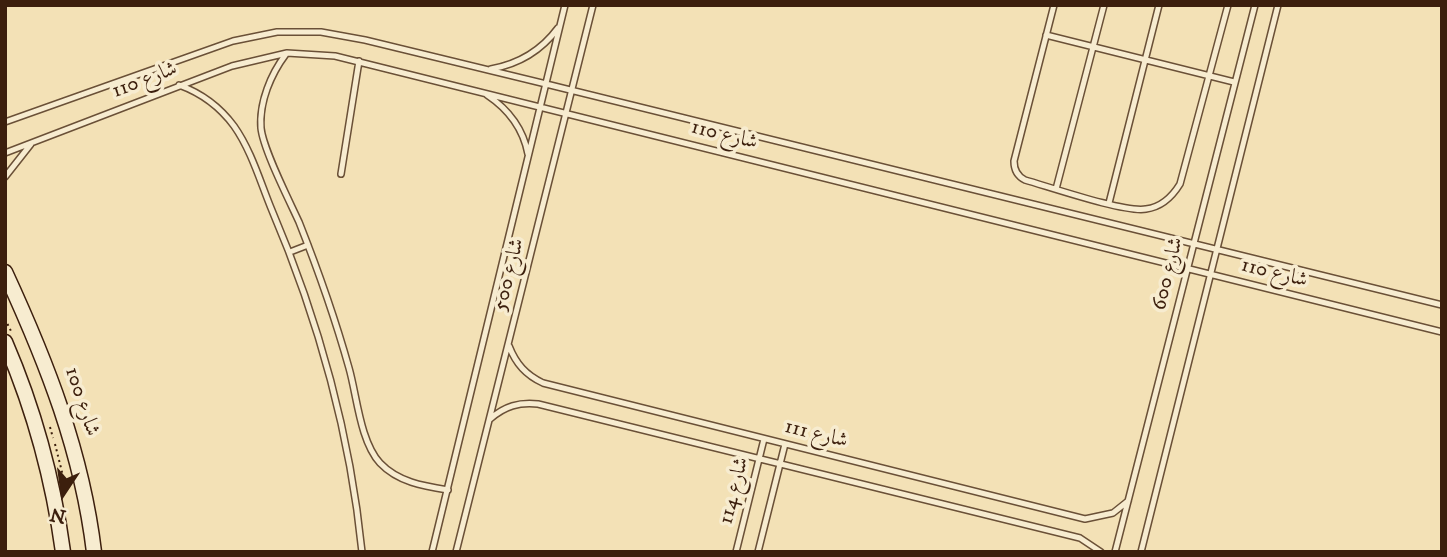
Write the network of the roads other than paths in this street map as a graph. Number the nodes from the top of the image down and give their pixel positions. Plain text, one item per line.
1 (565, 5) edge
2 (593, 5) edge
3 (1054, 5) edge
4 (1104, 5) edge
5 (1159, 5) edge
6 (1228, 5) edge
7 (1255, 5) edge
8 (1278, 5) edge
9 (560, 25) junction
10 (1046, 35) junction
11 (1093, 47) junction
12 (287, 53) junction
13 (1145, 60) junction
14 (359, 61) junction
15 (488, 70) junction
16 (1210, 76) junction
17 (1234, 82) junction
18 (546, 84) junction
19 (179, 85) junction
20 (572, 90) junction
21 (481, 92) junction
22 (541, 107) junction
23 (566, 113) junction
24 (5, 121) edge
25 (32, 142) junction
26 (5, 153) edge
27 (529, 156) junction
28 (341, 174) dead end
29 (5, 177) edge
30 (1056, 189) junction
31 (1109, 203) junction
32 (1193, 243) junction
33 (308, 245) junction
34 (1216, 249) junction
35 (290, 252) junction
36 (1186, 268) junction
37 (5, 272) edge
38 (1210, 274) junction
39 (1442, 305) edge
40 (1442, 332) edge
41 (5, 342) edge
42 (509, 346) junction
43 (490, 419) junction
44 (764, 439) junction
45 (785, 444) junction
46 (759, 459) junction
47 (780, 464) junction
48 (448, 490) junction
49 (1128, 501) junction
50 (63, 552) edge
51 (94, 552) edge
52 (362, 552) edge
53 (432, 552) edge
54 (456, 552) edge
55 (736, 552) edge
56 (758, 552) edge
57 (1101, 552) edge
58 (1115, 552) edge
59 (1141, 552) edge

1 - 9 lane, شارع 500
2 - 20 lane, شارع 500
3 - 10 lane
4 - 11 lane
5 - 13 lane
6 - 16 lane
7 - 17 lane, شارع 600
8 - 34 lane, شارع 600
9 - 15 lane
9 - 18 lane, شارع 500
10 - 11 lane
10 - 30 lane
11 - 13 lane
11 - 30 lane
12 - 14 lane, شارع 110
12 - 19 lane, شارع 110
12 - 33 lane
13 - 16 lane
13 - 31 lane
14 - 21 lane, شارع 110
14 - 28 lane
15 - 18 lane, شارع 110
15 - 24 lane, شارع 110
16 - 17 lane
16 - 31 lane
17 - 32 lane, شارع 600
18 - 20 lane, شارع 110
18 - 22 lane, شارع 500
19 - 25 lane, شارع 110
19 - 35 lane
20 - 23 lane, شارع 500
20 - 32 lane, شارع 110
21 - 22 lane, شارع 110
21 - 27 lane
22 - 23 lane, شارع 110
22 - 27 lane, شارع 500
23 - 36 lane, شارع 110
23 - 42 lane, شارع 500
25 - 26 lane, شارع 110
25 - 29 lane
27 - 48 lane, شارع 500
30 - 31 lane
32 - 34 lane, شارع 110
32 - 36 lane, شارع 600
33 - 35 lane
33 - 48 lane
34 - 38 lane, شارع 600
34 - 39 lane, شارع 110
35 - 52 lane
36 - 38 lane, شارع 110
36 - 49 lane, شارع 600
37 - 51 street, شارع 100
38 - 40 lane, شارع 110
38 - 59 lane, شارع 600
41 - 50 street
42 - 43 lane, شارع 500
42 - 44 lane, شارع 111
43 - 46 lane, شارع 111
43 - 54 lane, شارع 500
44 - 45 lane, شارع 111
44 - 46 lane, شارع 114
45 - 47 lane, شارع 114
45 - 49 lane, شارع 111
46 - 47 lane, شارع 111
46 - 55 lane, شارع 114
47 - 56 lane, شارع 114
47 - 57 lane, شارع 111
48 - 53 lane, شارع 500
49 - 58 lane, شارع 600

